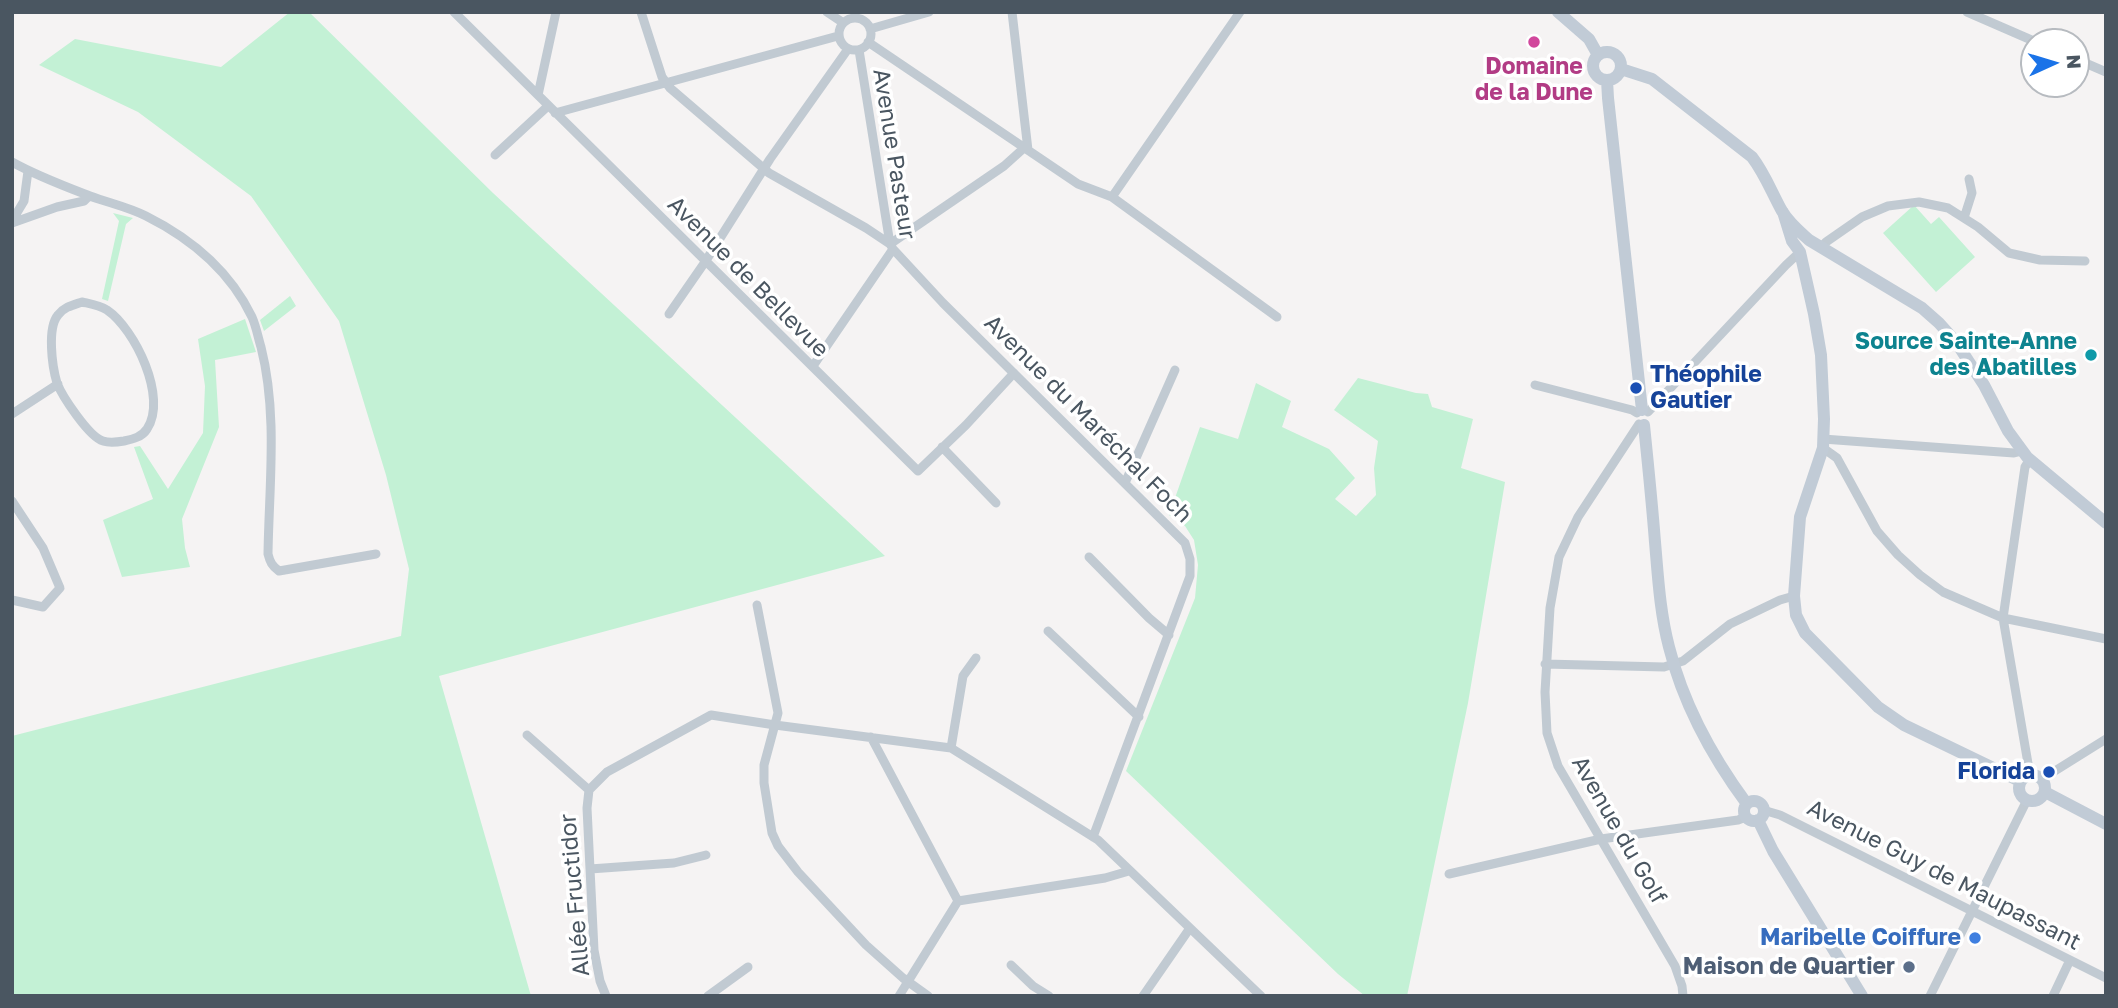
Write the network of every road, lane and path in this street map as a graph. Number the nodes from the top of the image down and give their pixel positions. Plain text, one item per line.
1 (454, 12) edge
2 (556, 12) edge
3 (641, 12) edge
4 (827, 12) edge
5 (929, 12) edge
6 (1012, 12) edge
7 (1240, 12) edge
8 (1559, 12) edge
9 (1967, 12) edge
10 (851, 15) edge
11 (865, 16) edge
12 (842, 22) junction
13 (870, 29) junction
14 (2020, 35) edge
15 (838, 36) junction
16 (869, 42) junction
17 (848, 49) junction
18 (859, 50) junction
19 (1598, 55) junction
20 (1621, 69) junction
21 (1607, 80) junction
22 (666, 83) junction
23 (538, 95) junction
24 (551, 109) junction
25 (1026, 149) junction
26 (495, 155) dead end
27 (12, 162) edge
28 (764, 170) junction
29 (28, 171) junction
30 (1969, 178) dead end
31 (89, 195) junction
32 (1111, 197) junction
33 (1783, 212) junction
34 (1964, 218) junction
35 (12, 222) edge
36 (1809, 240) junction
37 (891, 246) junction
38 (1821, 248) junction
39 (1800, 252) junction
40 (2085, 261) dead end
41 (705, 262) junction
42 (669, 314) dead end
43 (1277, 317) dead end
44 (813, 366) junction
45 (1175, 370) dead end
46 (1014, 373) junction
47 (58, 384) junction
48 (1535, 385) dead end
49 (12, 414) edge
50 (1642, 417) junction
51 (1626, 444) junction
52 (1823, 444) junction
53 (942, 447) junction
54 (1646, 450) junction
55 (2026, 455) junction
56 (1125, 483) junction
57 (12, 501) edge
58 (996, 503) dead end
59 (2106, 523) edge
60 (376, 554) dead end
61 (1090, 557) dead end
62 (1794, 596) junction
63 (12, 600) edge
64 (757, 605) dead end
65 (2003, 618) junction
66 (1048, 631) dead end
67 (1169, 635) junction
68 (2106, 639) edge
69 (976, 658) dead end
70 (1545, 664) junction
71 (1673, 664) junction
72 (1139, 717) junction
73 (775, 726) junction
74 (527, 735) dead end
75 (871, 737) junction
76 (2106, 739) edge
77 (951, 748) junction
78 (2034, 782) junction
79 (589, 790) junction
80 (2027, 800) junction
81 (1754, 813) junction
82 (2106, 824) edge
83 (1093, 837) junction
84 (1601, 839) junction
85 (706, 855) dead end
86 (590, 869) junction
87 (1129, 871) junction
88 (1449, 874) dead end
89 (958, 901) junction
90 (1972, 910) junction
91 (1190, 928) junction
92 (2070, 960) junction
93 (1011, 965) dead end
94 (748, 967) dead end
95 (2106, 978) edge
96 (908, 982) junction
97 (607, 996) edge
98 (708, 996) edge
99 (899, 996) edge
100 (928, 996) edge
101 (1049, 996) edge
102 (1143, 996) edge
103 (1261, 996) edge
104 (1683, 996) edge
105 (1862, 996) edge
106 (1930, 996) edge
107 (2053, 996) edge

1 - 23 street, Avenue de Bellevue
2 - 23 street
3 - 22 street
4 - 12 street
5 - 13 street
6 - 25 street
7 - 32 street
8 - 19 main road
9 - 14 street
10 - 11 street
10 - 12 street
11 - 13 street
12 - 15 street
13 - 16 street
15 - 17 street
15 - 22 street
16 - 18 street
16 - 25 street
17 - 18 street
17 - 28 street
18 - 37 street, Avenue Pasteur
19 - 20 main road
19 - 21 main road
20 - 21 main road
20 - 33 main road
21 - 50 main road
22 - 24 street
22 - 28 street, Avenue du Maréchal Foch
23 - 24 street, Avenue de Bellevue
24 - 26 street
24 - 41 street, Avenue de Bellevue
25 - 32 street
25 - 37 street
27 - 29 street
28 - 37 street, Avenue du Maréchal Foch
28 - 41 street
29 - 31 street
29 - 35 street
30 - 34 street
31 - 35 street
31 - 60 street
32 - 43 street
33 - 36 main road
33 - 39 main road
34 - 38 street
34 - 40 street
36 - 38 main road
36 - 39 main road
37 - 44 street, Avenue Pasteur
37 - 46 street, Avenue du Maréchal Foch
38 - 55 main road
39 - 50 street, Avenue du Golf
39 - 52 main road
41 - 42 street
41 - 44 street, Avenue de Bellevue
44 - 53 street, Avenue de Bellevue
45 - 56 street
46 - 53 street, Avenue de Bellevue
46 - 56 street, Avenue du Maréchal Foch
47 - 47 street
47 - 49 street
48 - 50 street
50 - 51 street, Avenue du Golf
50 - 54 main road
51 - 54 street
51 - 70 street, Avenue du Golf
52 - 55 street
52 - 62 main road
52 - 65 street
53 - 58 street
54 - 71 main road
55 - 59 main road
55 - 65 street
56 - 67 street, Avenue du Maréchal Foch
57 - 63 street
61 - 67 street
62 - 71 street
62 - 78 main road
64 - 73 street
65 - 68 street
65 - 78 street
66 - 72 street
67 - 72 street, Avenue du Maréchal Foch
69 - 77 street
70 - 71 street
70 - 84 street, Avenue du Golf
71 - 81 main road
72 - 83 street, Avenue du Maréchal Foch
73 - 75 street, Allée Fructidor
73 - 79 street, Allée Fructidor
73 - 96 street
74 - 79 street
75 - 77 street, Allée Fructidor
75 - 89 street
76 - 78 street
77 - 83 street
78 - 80 main road
78 - 80 main road
78 - 82 main road
79 - 86 street, Allée Fructidor
80 - 90 street
81 - 84 street
81 - 90 street, Avenue Guy de Maupassant
81 - 105 main road
83 - 87 street
84 - 88 street
84 - 104 street, Avenue du Golf
85 - 86 street
86 - 97 street, Allée Fructidor
87 - 89 street
87 - 91 street
89 - 96 street
90 - 92 street, Avenue Guy de Maupassant
90 - 106 street
91 - 102 street
91 - 103 street
92 - 95 street, Avenue Guy de Maupassant
92 - 107 street
93 - 101 street
94 - 98 street
96 - 99 street
96 - 100 street

